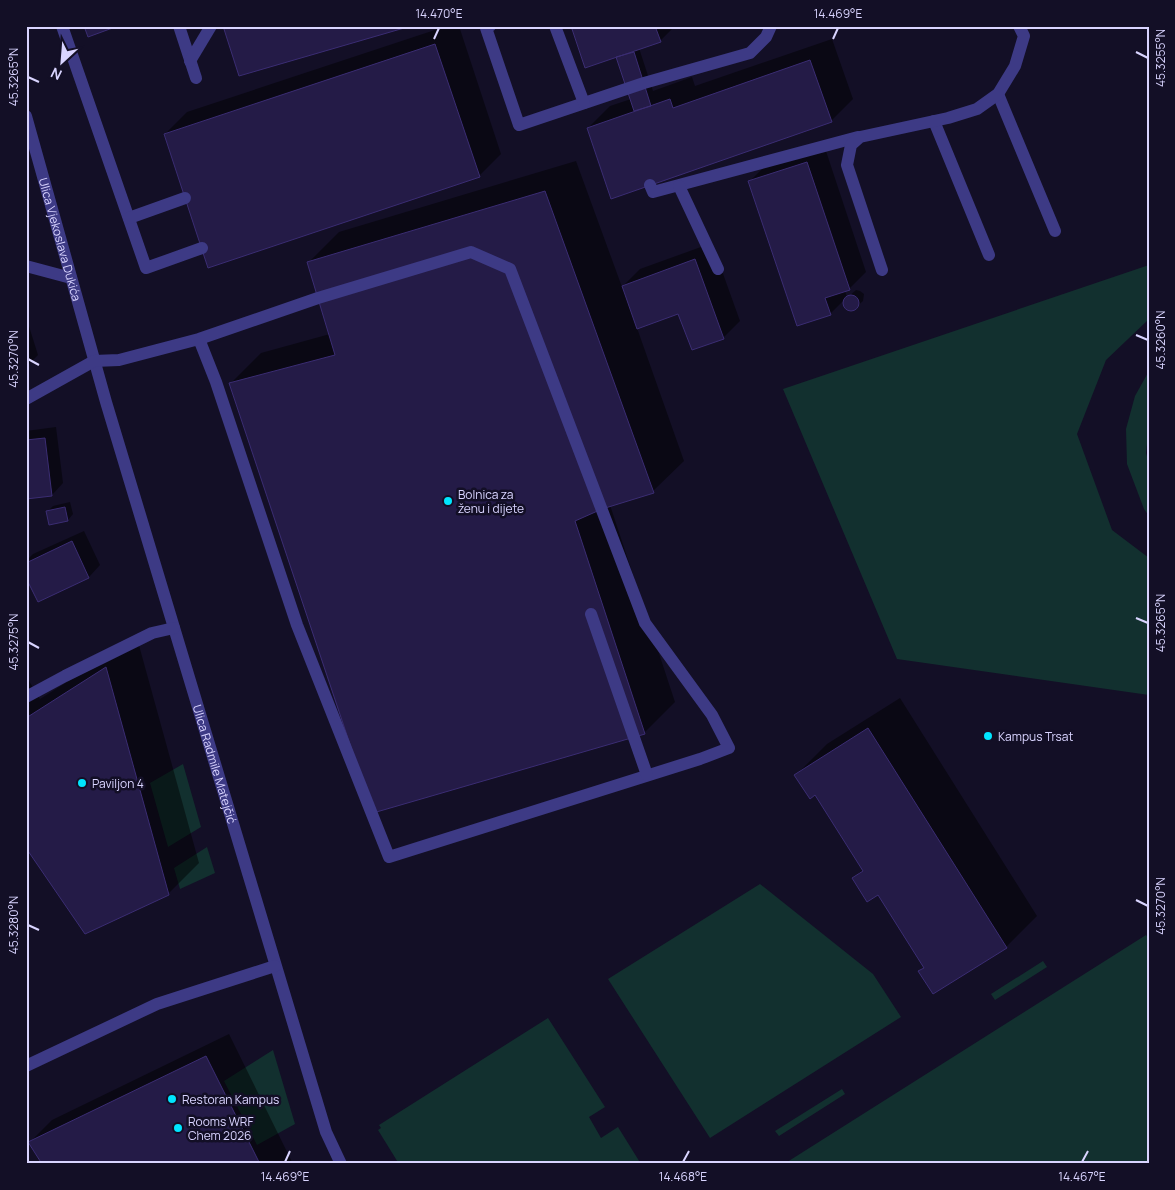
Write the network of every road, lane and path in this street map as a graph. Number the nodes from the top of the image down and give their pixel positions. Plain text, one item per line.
1 (62, 26) edge
2 (179, 26) edge
3 (211, 26) edge
4 (490, 26) edge
5 (555, 26) edge
6 (772, 26) edge
7 (1019, 26) edge
8 (190, 62) junction
9 (196, 78) dead end
10 (998, 94) junction
11 (584, 103) junction
12 (26, 116) edge
13 (934, 121) junction
14 (860, 137) junction
15 (650, 185) dead end
16 (679, 186) junction
17 (185, 198) dead end
18 (129, 218) junction
19 (1055, 231) dead end
20 (202, 248) dead end
21 (989, 255) dead end
22 (26, 266) edge
23 (718, 269) dead end
24 (882, 270) dead end
25 (71, 278) junction
26 (199, 339) junction
27 (94, 361) junction
28 (26, 399) edge
29 (590, 614) dead end
30 (174, 628) junction
31 (26, 697) edge
32 (647, 775) junction
33 (275, 966) junction
34 (26, 1066) edge
35 (341, 1164) edge

1 - 18 street
2 - 8 street
3 - 8 street
4 - 11 street
5 - 11 street
6 - 11 street
7 - 10 street
8 - 9 street
10 - 13 street
10 - 19 street
12 - 25 street, Ulica Vjekoslava Dukića
13 - 14 street
13 - 21 street
14 - 16 street
14 - 24 street
15 - 16 street
16 - 23 street
17 - 18 street
18 - 20 street
22 - 25 street
25 - 27 street, Ulica Vjekoslava Dukića
26 - 27 street
26 - 32 street
26 - 32 street
27 - 28 street
27 - 30 street, Ulica Radmile Matejčić
29 - 32 street
30 - 31 street
30 - 33 street, Ulica Radmile Matejčić
33 - 34 street
33 - 35 street, Ulica Radmile Matejčić

